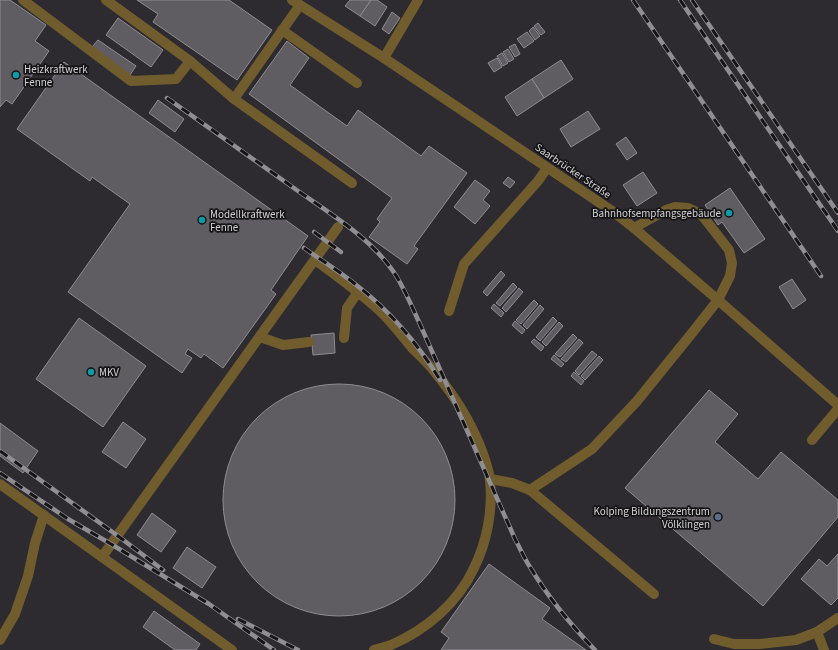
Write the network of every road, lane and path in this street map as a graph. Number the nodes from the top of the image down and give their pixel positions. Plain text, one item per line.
1 (23, 0) edge
2 (106, 0) edge
3 (418, 0) edge
4 (296, 2) edge
5 (282, 30) junction
6 (384, 58) junction
7 (190, 61) junction
8 (357, 83) dead end
9 (234, 99) junction
10 (547, 168) junction
11 (352, 183) dead end
12 (338, 227) dead end
13 (634, 228) junction
14 (315, 260) junction
15 (358, 292) junction
16 (718, 300) junction
17 (450, 311) dead end
18 (260, 337) junction
19 (344, 338) dead end
20 (309, 342) dead end
21 (838, 405) edge
22 (838, 410) edge
23 (812, 440) dead end
24 (490, 479) junction
25 (0, 484) edge
26 (530, 490) junction
27 (44, 515) junction
28 (102, 557) junction
29 (654, 594) dead end
30 (838, 618) edge
31 (818, 632) junction
32 (714, 639) dead end
33 (0, 640) edge
34 (232, 650) edge
35 (374, 650) edge
36 (824, 650) edge

1 - 7 street
2 - 7 street
3 - 6 street
4 - 5 street
4 - 6 street, Saarbrücker Straße
5 - 8 street
5 - 9 street
6 - 10 street, Saarbrücker Straße
7 - 9 street
9 - 11 street
10 - 13 street, Saarbrücker Straße
10 - 17 street
12 - 14 street
13 - 16 street, Saarbrücker Straße
13 - 16 street
14 - 15 street
14 - 18 street
15 - 19 street
15 - 24 street
16 - 21 street, Saarbrücker Straße
16 - 26 street
18 - 20 street
18 - 28 street
22 - 23 street
24 - 26 street
24 - 35 street
25 - 27 street
26 - 29 street
27 - 28 street
27 - 33 street
28 - 34 street
30 - 31 street
31 - 32 street
31 - 36 street

